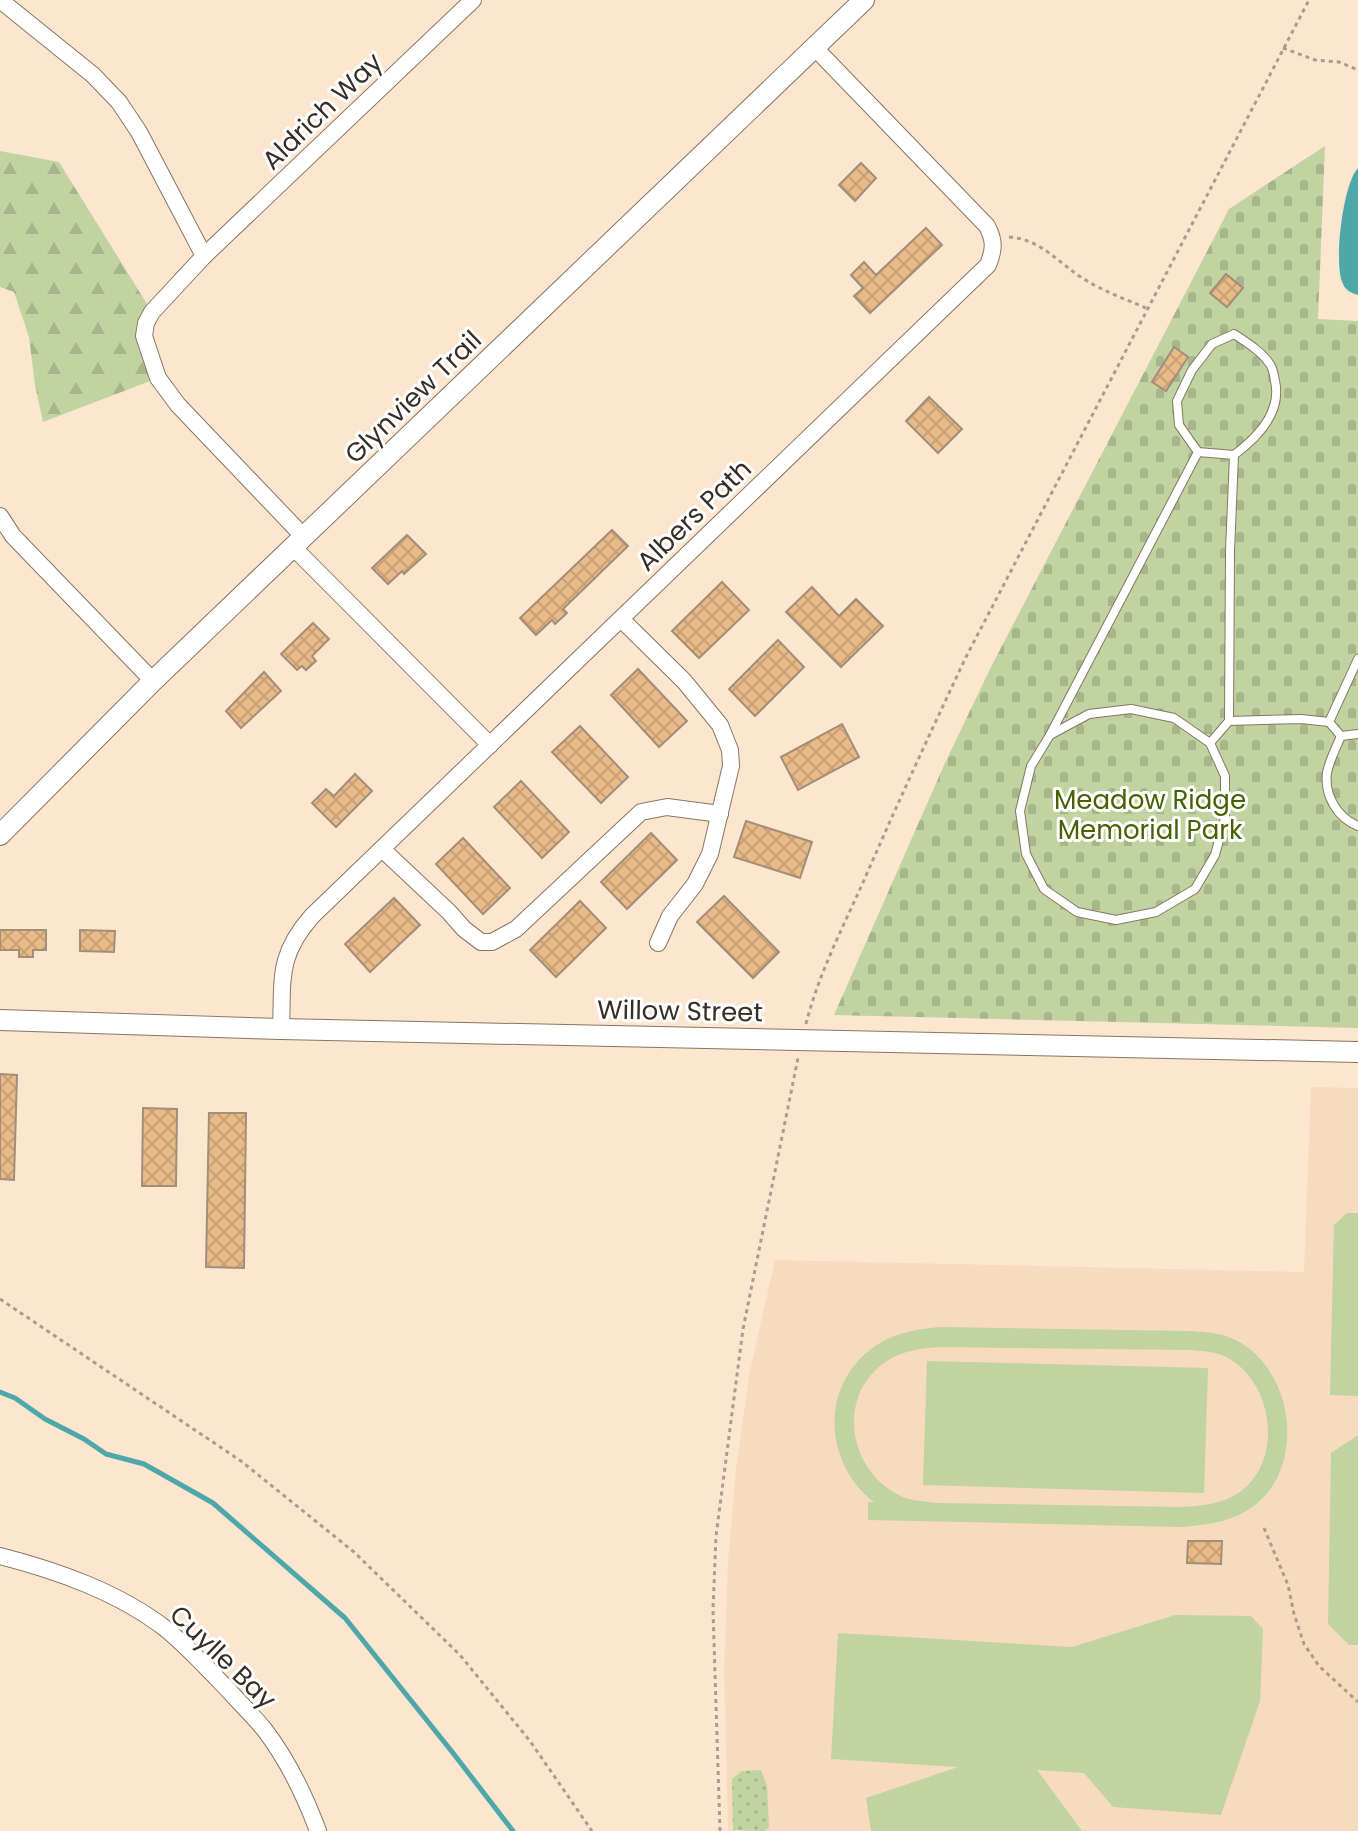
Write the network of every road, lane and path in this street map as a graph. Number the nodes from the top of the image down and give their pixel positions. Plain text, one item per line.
1 (0, 0) edge
2 (473, 0) edge
3 (864, 0) edge
4 (1309, 0) edge
5 (814, 47) junction
6 (1283, 48) junction
7 (1358, 70) edge
8 (993, 237) junction
9 (204, 256) junction
10 (1146, 308) junction
11 (1198, 452) junction
12 (1234, 455) junction
13 (0, 516) edge
14 (299, 543) junction
15 (621, 619) junction
16 (1358, 659) edge
17 (153, 681) junction
18 (1229, 721) junction
19 (1329, 722) junction
20 (1358, 734) edge
21 (1050, 735) junction
22 (1341, 736) junction
23 (1210, 743) junction
24 (490, 745) junction
25 (720, 814) junction
26 (1358, 826) edge
27 (0, 835) edge
28 (382, 849) junction
29 (658, 943) dead end
30 (0, 1020) edge
31 (281, 1029) junction
32 (802, 1039) junction
33 (1358, 1052) edge
34 (0, 1299) edge
35 (1264, 1528) dead end
36 (0, 1556) edge
37 (1358, 1702) edge
38 (318, 1831) edge
39 (592, 1831) edge
40 (720, 1831) edge

1 - 9 street
2 - 9 street, Aldrich Way
3 - 5 street, Glynview Trail
4 - 6 path
5 - 8 street
5 - 14 street, Glynview Trail
6 - 7 path
6 - 10 path
8 - 10 path
8 - 15 street, Albers Path
9 - 14 street, Aldrich Way
10 - 32 path
11 - 12 lane
11 - 12 lane
11 - 21 lane
12 - 18 lane
13 - 17 street
14 - 17 street, Glynview Trail
14 - 24 street, Aldrich Way
15 - 24 street, Albers Path
15 - 25 street
16 - 19 lane
17 - 27 street, Glynview Trail
18 - 19 lane
18 - 23 lane
19 - 22 lane
20 - 22 lane
21 - 23 lane
21 - 23 lane
22 - 26 lane
24 - 28 street, Albers Path
25 - 28 street
25 - 29 street
28 - 31 street, Albers Path
30 - 31 street, Willow Street
31 - 32 street, Willow Street
32 - 33 street, Willow Street
32 - 40 path
34 - 39 path
35 - 37 path
36 - 38 street, Cuylle Bay

